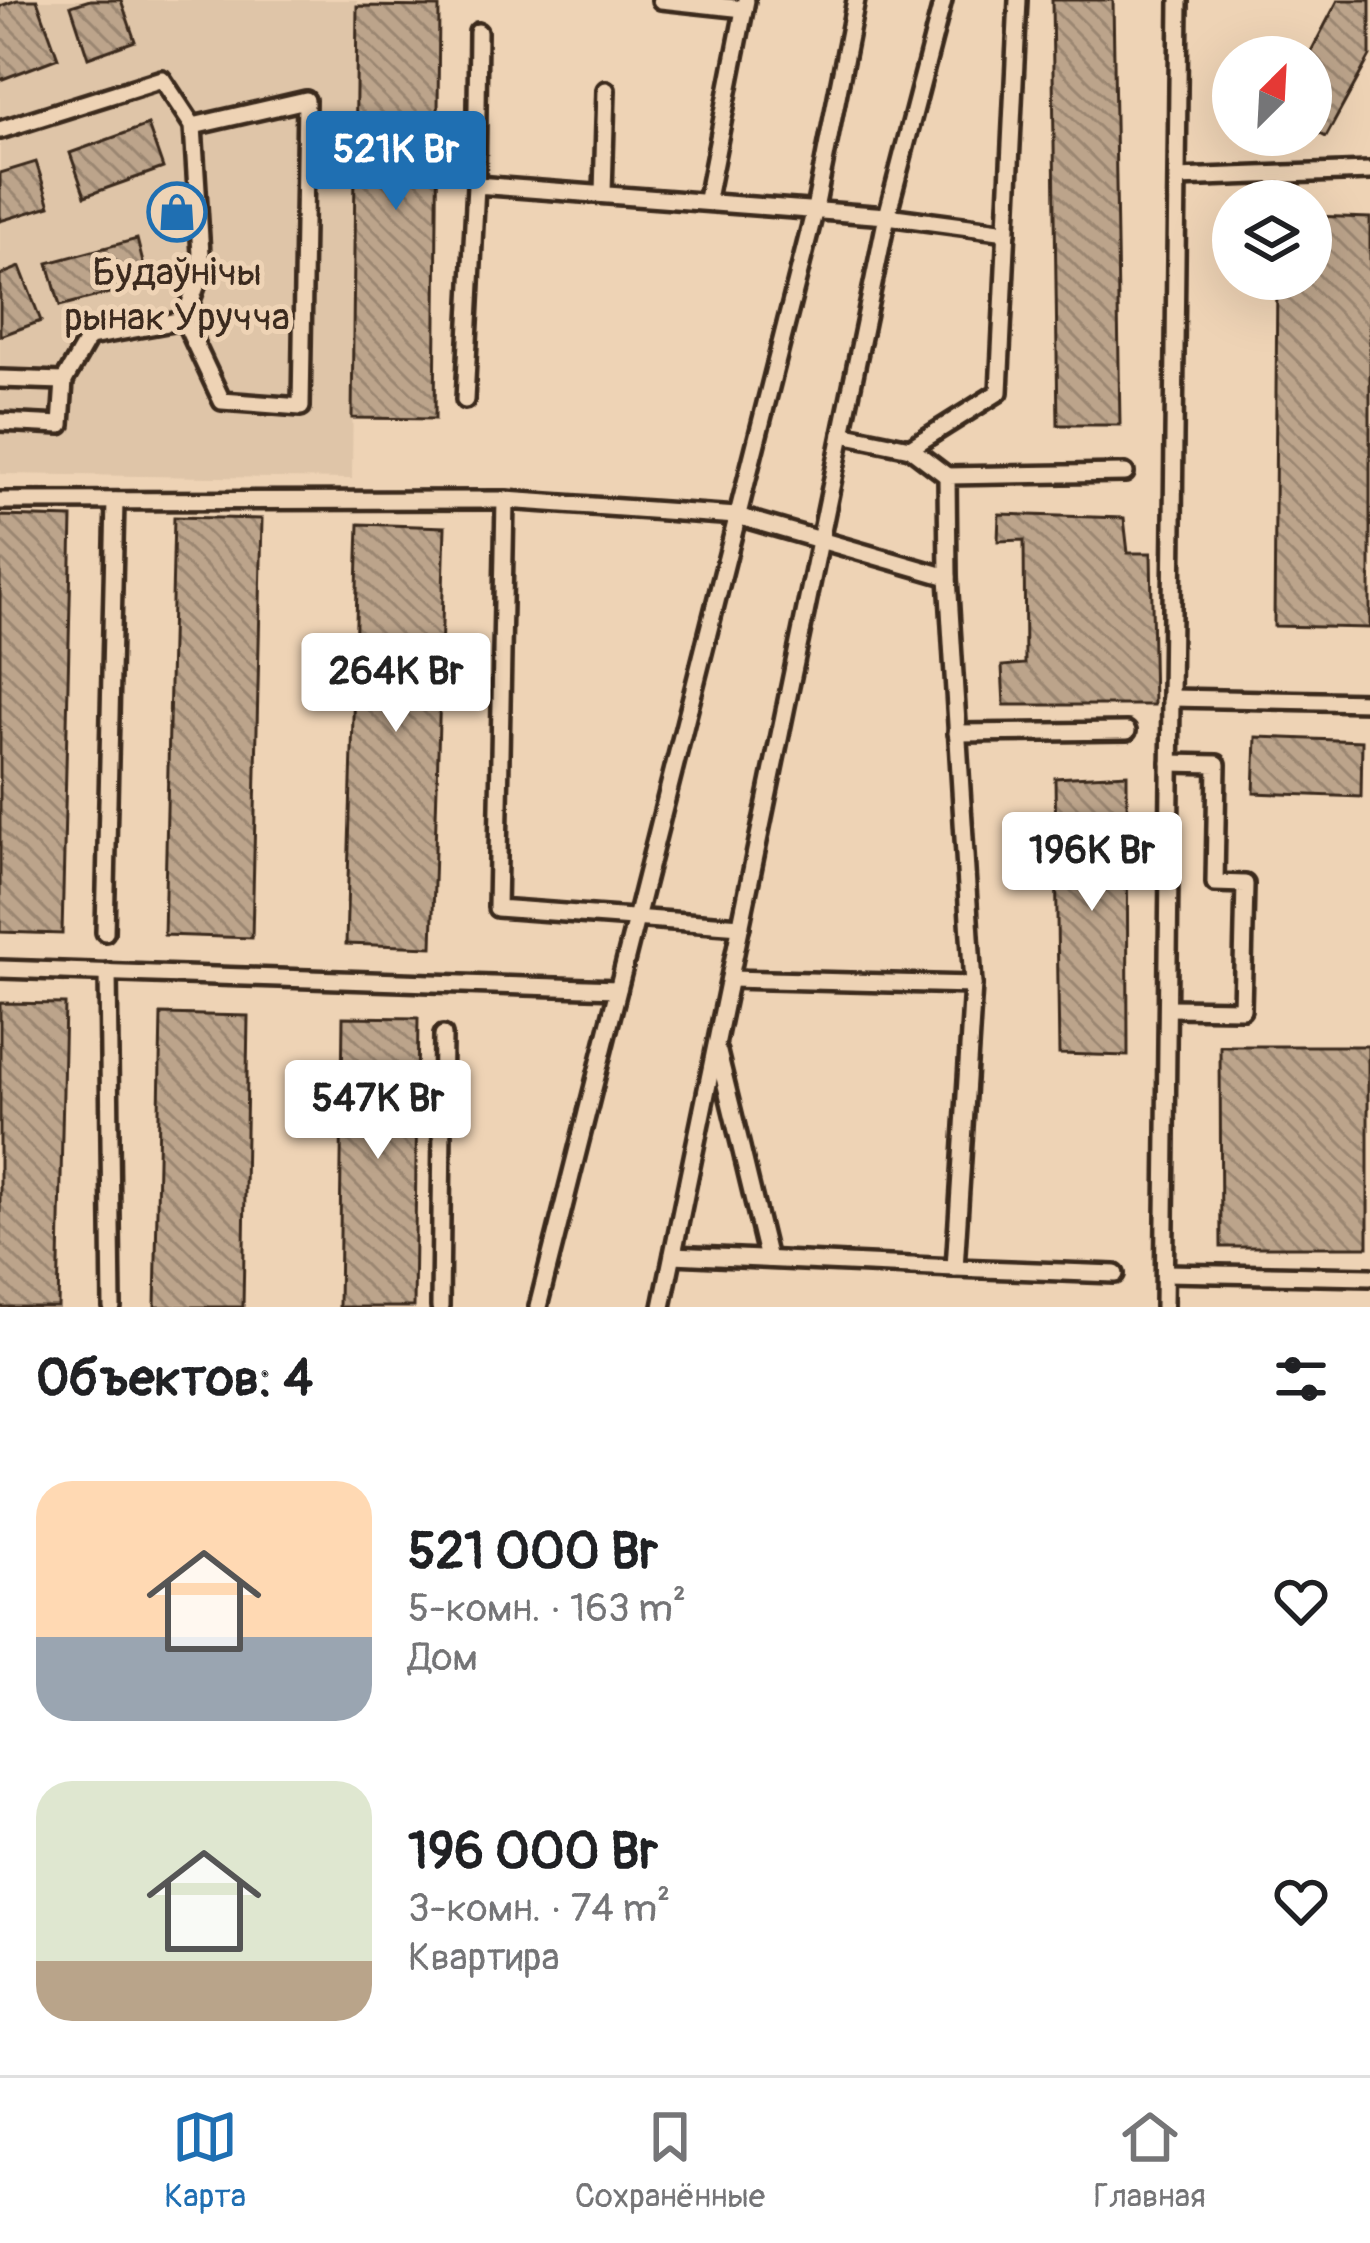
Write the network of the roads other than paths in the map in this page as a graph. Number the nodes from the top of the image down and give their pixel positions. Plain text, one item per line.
1 (661, 0) edge
2 (856, 0) edge
3 (944, 0) edge
4 (1018, 0) edge
5 (1179, 0) edge
6 (745, 4) edge
7 (478, 32) dead end
8 (606, 91) dead end
9 (193, 126) junction
10 (0, 130) edge
11 (1370, 171) edge
12 (1177, 178) junction
13 (476, 185) junction
14 (602, 193) junction
15 (707, 199) junction
16 (814, 209) junction
17 (887, 216) junction
18 (1006, 232) junction
19 (184, 320) junction
20 (0, 379) edge
21 (64, 381) junction
22 (465, 400) dead end
23 (0, 422) edge
24 (842, 434) junction
25 (910, 448) junction
26 (1126, 473) dead end
27 (946, 476) junction
28 (505, 500) junction
29 (0, 501) edge
30 (115, 501) junction
31 (737, 516) junction
32 (821, 537) junction
33 (948, 578) junction
34 (1171, 698) junction
35 (1370, 702) edge
36 (1127, 731) dead end
37 (957, 733) junction
38 (1171, 763) junction
39 (636, 915) junction
40 (741, 926) junction
41 (105, 932) dead end
42 (0, 969) edge
43 (108, 972) junction
44 (730, 979) junction
45 (973, 985) junction
46 (618, 988) junction
47 (1168, 1008) junction
48 (443, 1035) dead end
49 (716, 1045) junction
50 (673, 1255) junction
51 (768, 1259) junction
52 (955, 1268) junction
53 (1165, 1273) junction
54 (1115, 1274) dead end
55 (1370, 1277) edge
56 (112, 1307) edge
57 (440, 1307) edge
58 (538, 1307) edge
59 (662, 1307) edge
60 (1164, 1307) edge

1 - 6 lane
2 - 16 lane
3 - 17 lane
4 - 18 lane
5 - 12 lane
6 - 15 lane
7 - 13 lane
8 - 14 lane
9 - 10 lane
9 - 19 lane
9 - 19 lane
11 - 12 lane
12 - 34 lane
13 - 14 lane
13 - 22 lane
14 - 15 lane
15 - 16 lane
16 - 17 lane
16 - 31 lane
17 - 18 lane
17 - 24 lane
18 - 25 lane
19 - 21 lane
20 - 21 lane
21 - 23 lane
24 - 25 lane
24 - 32 lane
25 - 27 lane
26 - 27 lane
27 - 33 lane
28 - 30 lane
28 - 31 lane
28 - 39 lane
29 - 30 lane
30 - 41 lane
31 - 32 lane
31 - 39 lane
32 - 33 lane
32 - 40 lane
33 - 37 lane
34 - 35 lane
34 - 38 lane
36 - 37 lane
37 - 45 lane
38 - 47 lane
38 - 47 lane
39 - 40 lane
39 - 46 lane
40 - 44 lane
42 - 43 lane
43 - 46 lane
43 - 56 lane
44 - 45 lane
44 - 49 lane
45 - 52 lane
46 - 58 lane
47 - 53 lane
48 - 57 lane
49 - 50 lane
49 - 51 lane
50 - 51 lane
50 - 59 lane
51 - 52 lane
52 - 54 lane
53 - 55 lane
53 - 60 lane

